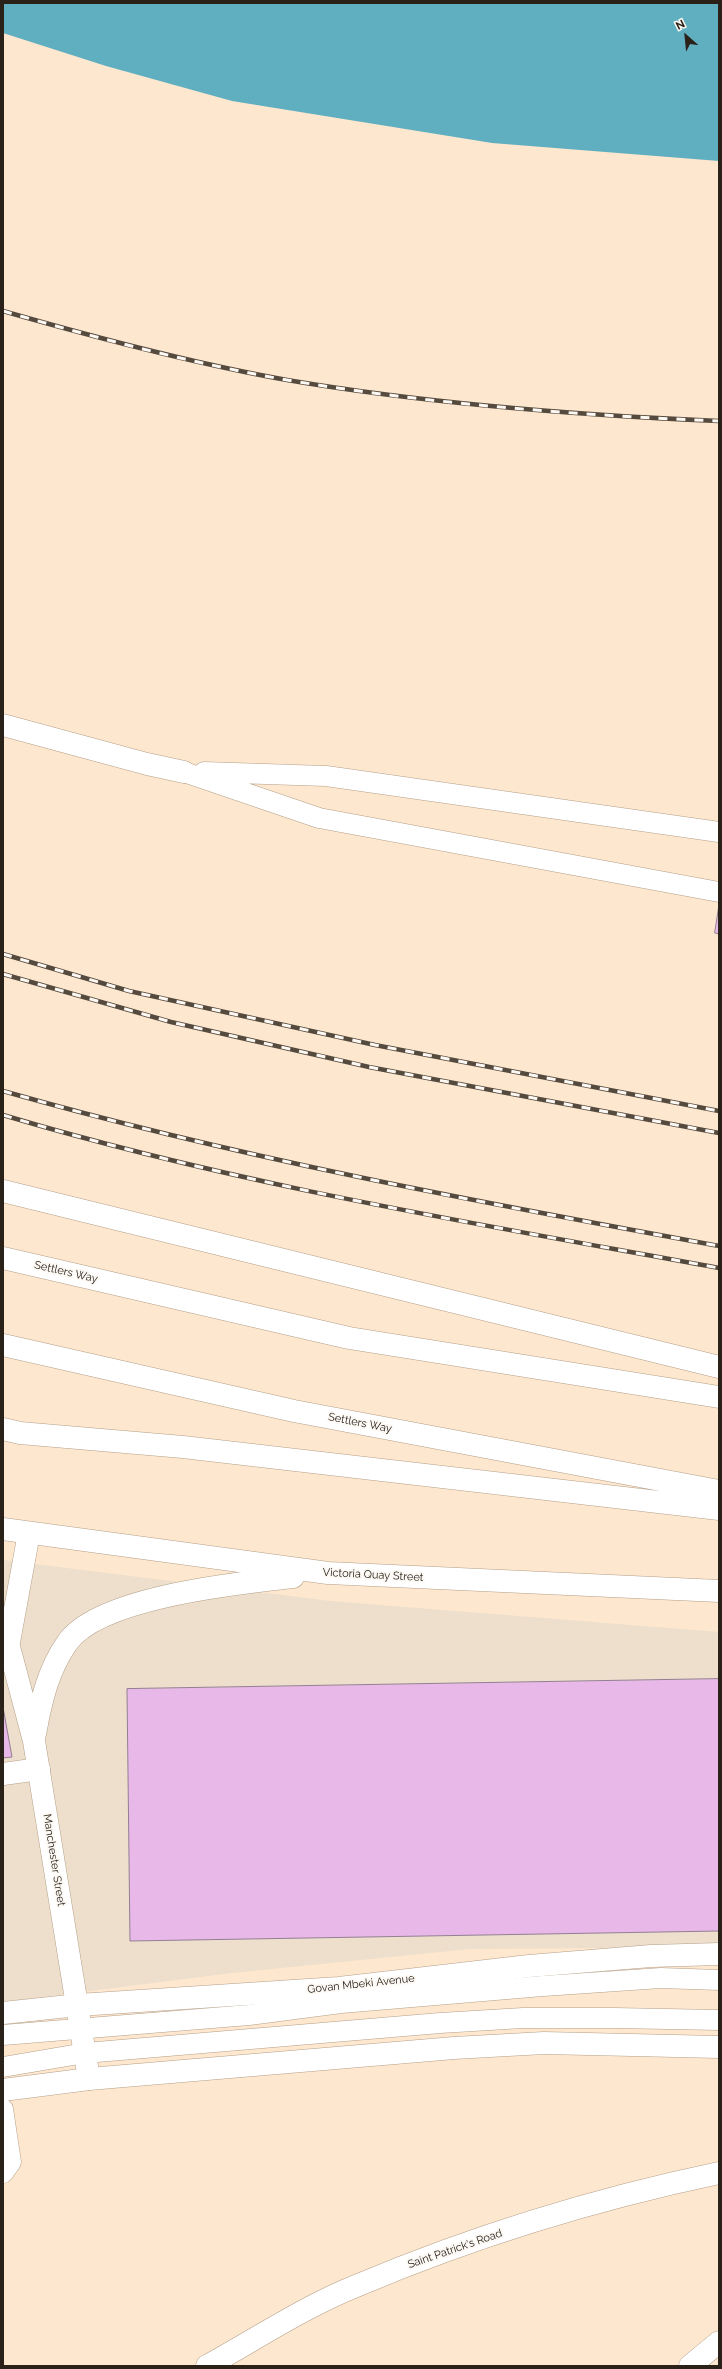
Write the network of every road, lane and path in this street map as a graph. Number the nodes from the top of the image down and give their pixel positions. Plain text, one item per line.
1 (3, 725) edge
2 (184, 772) junction
3 (719, 832) edge
4 (719, 892) edge
5 (3, 1191) edge
6 (3, 1258) edge
7 (3, 1345) edge
8 (719, 1367) edge
9 (719, 1397) edge
10 (3, 1429) edge
11 (719, 1491) edge
12 (719, 1509) edge
13 (3, 1529) edge
14 (29, 1533) junction
15 (328, 1573) junction
16 (719, 1591) edge
17 (6, 1633) edge
18 (34, 1741) junction
19 (39, 1769) junction
20 (3, 1774) edge
21 (719, 1954) edge
22 (719, 1980) edge
23 (78, 2005) junction
24 (3, 2013) edge
25 (719, 2020) edge
26 (82, 2029) junction
27 (3, 2035) edge
28 (719, 2047) edge
29 (85, 2053) junction
30 (3, 2067) edge
31 (89, 2079) junction
32 (3, 2090) edge
33 (3, 2109) edge
34 (3, 2172) edge
35 (719, 2173) edge
36 (719, 2342) edge
37 (207, 2366) edge
38 (690, 2366) edge

1 - 2 main road
2 - 3 lane
2 - 4 lane
5 - 8 main road
6 - 9 main road, Settlers Way
7 - 11 main road, Settlers Way
10 - 12 main road
13 - 14 main road, Victoria Quay Street
14 - 15 main road, Victoria Quay Street
14 - 17 main road, Manchester Street
15 - 16 main road, Victoria Quay Street
15 - 18 main road
17 - 18 main road, Manchester Street
18 - 19 main road, Manchester Street
19 - 20 main road
19 - 23 main road, Manchester Street
21 - 23 main road, Govan Mbeki Avenue
22 - 26 lane
23 - 24 main road, Govan Mbeki Avenue
23 - 26 main road, Manchester Street
25 - 29 lane
26 - 27 lane
26 - 29 main road, Manchester Street
28 - 31 main road
29 - 30 lane
29 - 31 main road, Manchester Street
31 - 32 main road
33 - 34 lane
35 - 37 main road, Saint Patrick's Road
36 - 38 main road

